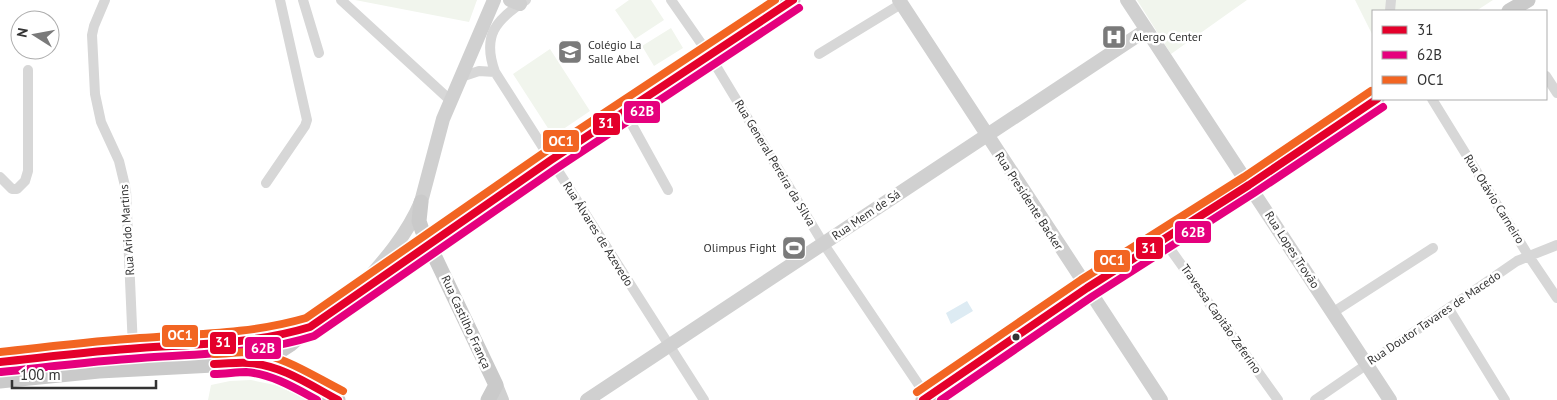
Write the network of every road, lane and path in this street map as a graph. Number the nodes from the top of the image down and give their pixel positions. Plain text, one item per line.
1 (105, 0) edge
2 (280, 0) edge
3 (303, 0) edge
4 (341, 0) edge
5 (494, 0) edge
6 (671, 0) edge
7 (793, 0) edge
8 (1127, 0) edge
9 (1528, 0) edge
10 (518, 1) edge
11 (900, 2) edge
12 (1511, 10) edge
13 (1146, 30) junction
14 (319, 53) dead end
15 (819, 54) dead end
16 (710, 56) junction
17 (28, 70) dead end
18 (495, 72) junction
19 (461, 77) junction
20 (1547, 77) edge
21 (1557, 92) edge
22 (1376, 100) edge
23 (1433, 100) edge
24 (451, 101) junction
25 (625, 112) junction
26 (986, 135) junction
27 (551, 160) junction
28 (0, 178) edge
29 (266, 183) dead end
30 (1249, 185) junction
31 (668, 190) dead end
32 (421, 202) junction
33 (1163, 239) junction
34 (823, 243) junction
35 (429, 245) junction
36 (1557, 245) edge
37 (1433, 248) dead end
38 (1528, 255) junction
39 (1087, 288) junction
40 (354, 295) junction
41 (1557, 298) edge
42 (1449, 309) junction
43 (1332, 313) junction
44 (310, 327) junction
45 (668, 346) junction
46 (133, 348) junction
47 (0, 362) edge
48 (252, 362) junction
49 (1366, 364) junction
50 (0, 381) edge
51 (496, 385) junction
52 (926, 399) edge
53 (338, 400) edge
54 (488, 400) edge
55 (502, 400) edge
56 (587, 400) edge
57 (704, 400) edge
58 (1161, 400) edge
59 (1278, 400) edge
60 (1315, 400) edge
61 (1390, 400) edge
62 (1505, 400) edge

1 - 46 street, Rua Arido Martins
2 - 29 street
3 - 14 street
4 - 24 street
5 - 19 main road
6 - 16 street, Rua General Pereira da Silva
7 - 16 main road
8 - 13 main road, Rua Lopes Trovão
9 - 12 main road
10 - 18 street, Rua Álvares de Azevedo
11 - 15 street
11 - 26 main road, Rua Presidente Backer
13 - 26 main road, Rua Mem de Sá
13 - 30 main road, Rua Lopes Trovão
16 - 25 main road
16 - 34 street, Rua General Pereira da Silva
17 - 28 street
18 - 19 street
18 - 27 street, Rua Álvares de Azevedo
19 - 24 main road
20 - 21 street
22 - 30 main road
23 - 38 street, Rua Otávio Carneiro
24 - 32 main road
25 - 27 main road
25 - 31 street
26 - 34 main road, Rua Mem de Sá
26 - 39 main road, Rua Presidente Backer
27 - 35 main road
27 - 45 street, Rua Álvares de Azevedo
30 - 33 main road
30 - 43 main road, Rua Lopes Trovão
32 - 35 main road, Rua Castilho França
32 - 40 main road
33 - 39 main road
33 - 59 street, Travessa Capitão Zeferino
34 - 45 main road, Rua Mem de Sá
34 - 52 street, Rua General Pereira da Silva
35 - 40 main road
35 - 51 main road, Rua Castilho França
36 - 38 street, Rua Doutor Tavares de Macedo
37 - 43 street
38 - 41 street, Rua Otávio Carneiro
38 - 42 street, Rua Doutor Tavares de Macedo
39 - 52 main road
39 - 58 main road, Rua Presidente Backer
40 - 44 main road
42 - 49 street, Rua Doutor Tavares de Macedo
42 - 62 street
43 - 49 main road, Rua Lopes Trovão
44 - 46 main road
44 - 48 main road
45 - 56 main road, Rua Mem de Sá
45 - 57 street, Rua Álvares de Azevedo
46 - 47 main road
48 - 50 main road
48 - 53 main road
49 - 60 street, Rua Doutor Tavares de Macedo
49 - 61 main road, Rua Lopes Trovão
51 - 54 main road
51 - 55 main road, Rua Castilho França

